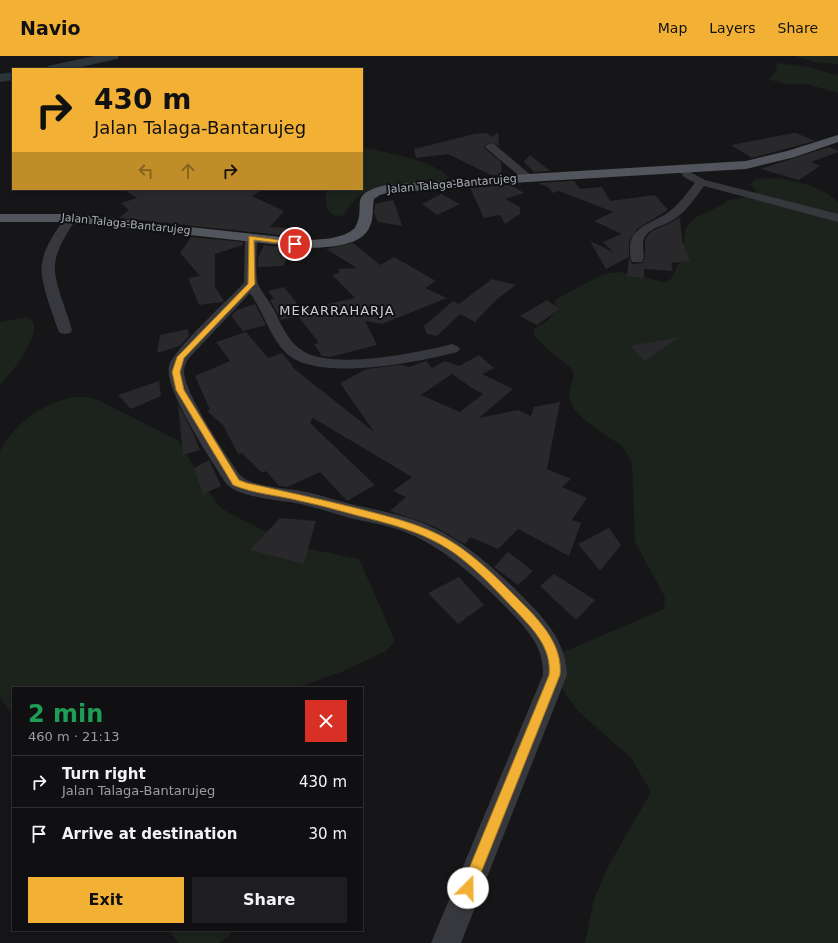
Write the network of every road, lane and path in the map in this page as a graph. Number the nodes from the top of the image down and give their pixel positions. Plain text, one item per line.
1 (838, 138) edge
2 (490, 146) dead end
3 (683, 169) junction
4 (528, 178) junction
5 (701, 182) junction
6 (0, 218) edge
7 (71, 218) junction
8 (838, 218) edge
9 (251, 238) junction
10 (637, 259) dead end
11 (252, 284) junction
12 (65, 330) dead end
13 (452, 349) dead end
14 (446, 943) edge

1 - 3 main road, Jalan Talaga-Bantarujeg
2 - 4 street
3 - 4 main road, Jalan Talaga-Bantarujeg
3 - 5 street
4 - 9 main road, Jalan Talaga-Bantarujeg
5 - 8 street
5 - 10 street
6 - 7 main road, Jalan Talaga-Bantarujeg
7 - 9 main road, Jalan Talaga-Bantarujeg
7 - 12 street
9 - 11 street
11 - 13 street
11 - 14 street

